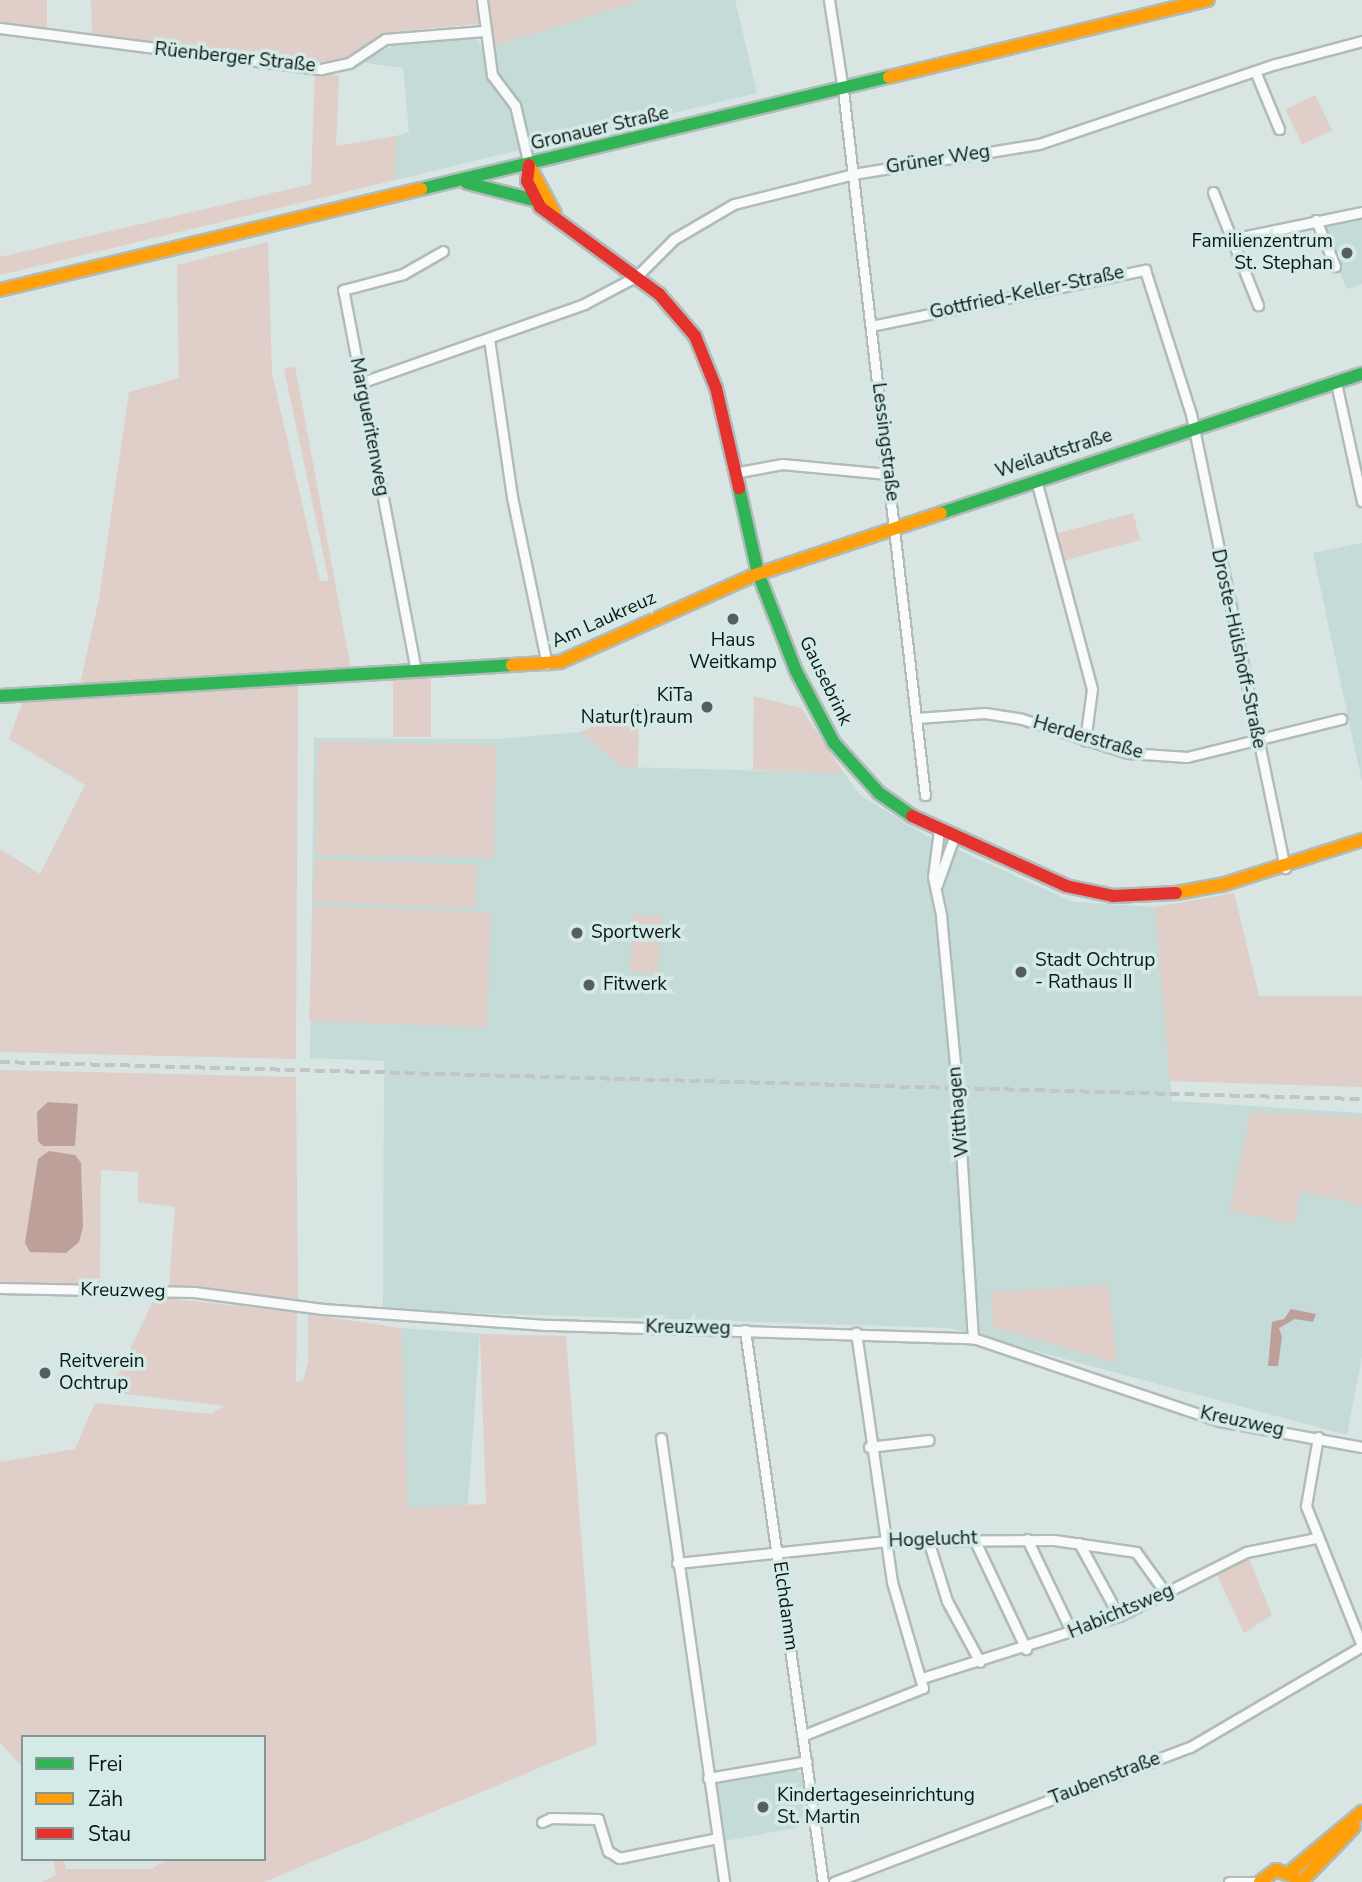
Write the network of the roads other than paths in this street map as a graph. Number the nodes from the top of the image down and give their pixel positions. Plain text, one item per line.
1 (482, 0) edge
2 (829, 0) edge
3 (1208, 0) edge
4 (1180, 3) edge
5 (0, 28) edge
6 (484, 31) junction
7 (1362, 41) edge
8 (1255, 71) junction
9 (844, 90) junction
10 (1279, 129) dead end
11 (529, 165) junction
12 (853, 174) junction
13 (460, 182) junction
14 (1213, 192) dead end
15 (534, 200) junction
16 (1362, 212) edge
17 (556, 216) junction
18 (1316, 220) junction
19 (1232, 239) junction
20 (443, 251) dead end
21 (1335, 266) dead end
22 (638, 276) junction
23 (0, 290) edge
24 (1258, 305) dead end
25 (871, 326) junction
26 (489, 339) junction
27 (1362, 374) edge
28 (360, 383) junction
29 (1336, 383) junction
30 (1193, 429) junction
31 (734, 472) junction
32 (888, 474) junction
33 (1036, 480) junction
34 (1362, 501) edge
35 (895, 527) junction
36 (758, 573) junction
37 (547, 664) junction
38 (416, 671) junction
39 (0, 696) edge
40 (917, 718) junction
41 (1341, 719) dead end
42 (1256, 738) junction
43 (1085, 741) junction
44 (925, 794) dead end
45 (939, 830) junction
46 (954, 837) junction
47 (1362, 840) edge
48 (1285, 868) junction
49 (937, 885) junction
50 (0, 1288) edge
51 (745, 1330) junction
52 (856, 1333) junction
53 (974, 1338) junction
54 (1318, 1437) junction
55 (661, 1438) dead end
56 (929, 1440) dead end
57 (869, 1447) junction
58 (1362, 1447) edge
59 (1316, 1538) junction
60 (974, 1539) junction
61 (1027, 1539) junction
62 (928, 1540) junction
63 (885, 1541) junction
64 (1079, 1543) junction
65 (777, 1553) junction
66 (677, 1563) junction
67 (1167, 1595) junction
68 (1119, 1616) junction
69 (1072, 1633) junction
70 (1362, 1646) edge
71 (1026, 1649) junction
72 (980, 1662) junction
73 (922, 1678) junction
74 (804, 1735) junction
75 (807, 1761) junction
76 (708, 1778) junction
77 (1362, 1812) edge
78 (1362, 1818) edge
79 (542, 1822) dead end
80 (717, 1838) junction
81 (1290, 1872) junction
82 (724, 1882) edge
83 (822, 1882) edge
84 (834, 1882) edge
85 (1229, 1882) edge
86 (1257, 1882) edge
87 (1301, 1882) edge

1 - 6 street
2 - 9 street, Lessingstraße
3 - 4 main road, Gronauer Straße
4 - 9 main road, Gronauer Straße
5 - 6 street, Rüenberger Straße
6 - 11 street
7 - 8 street, Grüner Weg
8 - 10 street
8 - 12 street, Grüner Weg
9 - 11 main road, Gronauer Straße
9 - 12 street, Lessingstraße
11 - 13 main road, Gronauer Straße
11 - 15 main road
11 - 17 main road, Gausebrink
12 - 22 street, Grüner Weg
12 - 25 street, Lessingstraße
13 - 15 main road
13 - 23 main road, Gronauer Straße
14 - 19 street
15 - 17 main road, Gausebrink
16 - 18 street
17 - 22 main road, Gausebrink
18 - 19 street
18 - 21 street
19 - 24 street
20 - 28 street, Margueritenweg
22 - 26 street, Grüner Weg
22 - 31 main road, Gausebrink
25 - 30 street, Gottfried-Keller-Straße
25 - 32 street, Lessingstraße
26 - 28 street, Grüner Weg
26 - 37 street
27 - 29 main road, Weilautstraße
28 - 38 street, Margueritenweg
29 - 30 main road, Weilautstraße
29 - 34 street
30 - 33 main road, Weilautstraße
30 - 42 street, Droste-Hülshoff-Straße
31 - 32 street
31 - 36 main road, Gausebrink
32 - 35 street, Lessingstraße
33 - 35 main road, Weilautstraße
33 - 43 street
35 - 36 main road, Weilautstraße
35 - 40 street, Lessingstraße
36 - 37 main road, Am Laukreuz
36 - 45 main road, Gausebrink
37 - 38 main road, Am Laukreuz
38 - 39 main road, Am Laukreuz
40 - 43 street, Herderstraße
40 - 44 street, Lessingstraße
41 - 42 street, Herderstraße
42 - 43 street, Herderstraße
42 - 48 street, Droste-Hülshoff-Straße
45 - 46 main road, Gausebrink
45 - 49 street, Witthagen
46 - 48 main road, Gausebrink
46 - 49 street, Witthagen
47 - 48 main road, Gausebrink
49 - 53 street, Witthagen
50 - 51 street, Kreuzweg
51 - 52 street, Kreuzweg
51 - 65 street, Elchdamm
52 - 53 street, Kreuzweg
52 - 57 street
53 - 54 street, Kreuzweg
54 - 58 street, Kreuzweg
54 - 59 street
55 - 66 street
56 - 57 street
57 - 63 street
59 - 67 street, Habichtsweg
59 - 70 street
60 - 61 street, Hogelucht
60 - 62 street, Hogelucht
60 - 71 street
61 - 64 street, Hogelucht
61 - 69 street
62 - 63 street, Hogelucht
62 - 72 street
63 - 65 street, Hogelucht
63 - 73 street
64 - 67 street, Hogelucht
64 - 68 street
65 - 66 street, Hogelucht
65 - 74 street, Elchdamm
66 - 76 street
67 - 68 street, Habichtsweg
68 - 69 street, Habichtsweg
69 - 71 street, Habichtsweg
70 - 84 street, Taubenstraße
71 - 72 street, Habichtsweg
72 - 73 street, Habichtsweg
73 - 74 street
74 - 75 street, Elchdamm
75 - 76 street
75 - 83 street, Elchdamm
76 - 80 street
77 - 81 main road
78 - 87 main road
79 - 80 street
80 - 82 street
81 - 86 main road
81 - 87 main road
85 - 86 street

